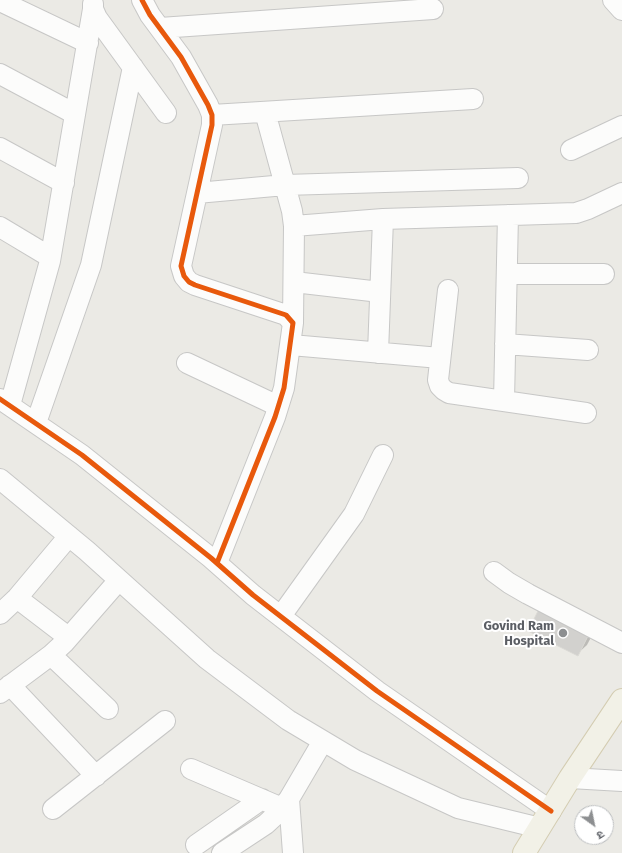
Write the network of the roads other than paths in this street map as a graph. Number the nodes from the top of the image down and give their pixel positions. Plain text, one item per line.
1 (142, 0) edge
2 (613, 0) edge
3 (0, 1) edge
4 (93, 4) edge
5 (433, 9) dead end
6 (622, 10) edge
7 (160, 28) junction
8 (88, 43) junction
9 (133, 67) junction
10 (0, 74) edge
11 (473, 99) dead end
12 (265, 112) junction
13 (166, 113) dead end
14 (76, 114) junction
15 (212, 115) junction
16 (622, 126) edge
17 (0, 148) edge
18 (571, 150) dead end
19 (518, 178) dead end
20 (64, 183) junction
21 (285, 185) junction
22 (197, 193) junction
23 (622, 193) edge
24 (508, 215) junction
25 (383, 219) junction
26 (294, 226) junction
27 (0, 227) edge
28 (50, 257) junction
29 (506, 274) junction
30 (604, 274) dead end
31 (294, 282) junction
32 (448, 290) dead end
33 (380, 292) junction
34 (293, 324) junction
35 (505, 344) junction
36 (291, 345) junction
37 (588, 350) dead end
38 (378, 353) junction
39 (440, 358) junction
40 (187, 363) dead end
41 (504, 401) junction
42 (5, 402) edge
43 (278, 406) junction
44 (586, 414) dead end
45 (36, 423) junction
46 (383, 454) dead end
47 (0, 479) edge
48 (69, 536) junction
49 (217, 563) junction
50 (494, 572) dead end
51 (119, 580) junction
52 (17, 598) junction
53 (0, 614) edge
54 (281, 616) junction
55 (68, 637) junction
56 (622, 642) edge
57 (51, 655) junction
58 (5, 689) edge
59 (622, 700) edge
60 (108, 709) dead end
61 (166, 721) dead end
62 (323, 741) junction
63 (191, 769) dead end
64 (96, 776) junction
65 (570, 778) junction
66 (622, 781) edge
67 (262, 799) junction
68 (285, 804) junction
69 (53, 809) dead end
70 (545, 820) junction
71 (196, 845) dead end
72 (222, 853) edge
73 (293, 853) edge
74 (524, 853) edge

1 - 7 street
2 - 6 street
3 - 8 street
4 - 8 street
4 - 9 street
5 - 7 street
7 - 15 street
8 - 14 street
9 - 13 street
9 - 45 street
10 - 14 street
11 - 12 street
12 - 15 street
12 - 21 street
14 - 20 street
15 - 22 street
16 - 18 street
17 - 20 street
19 - 21 street
20 - 28 street
21 - 22 street
21 - 26 street
22 - 34 street
23 - 24 street
24 - 25 street
24 - 29 street
25 - 26 street
25 - 33 street
26 - 31 street
27 - 28 street
28 - 42 street
29 - 30 street
29 - 35 street
31 - 33 street
31 - 34 street
32 - 39 street
33 - 38 street
34 - 36 street
35 - 37 street
35 - 41 street
36 - 38 street
36 - 43 street
38 - 39 street
39 - 41 street
40 - 43 street
41 - 44 street
42 - 45 street
43 - 49 street
45 - 49 street
46 - 54 street
47 - 48 street
48 - 51 street
48 - 52 street
49 - 54 street
50 - 56 street
51 - 55 street
51 - 62 street
52 - 53 street
52 - 55 street
54 - 70 street
55 - 57 street
57 - 58 street
57 - 60 street
58 - 64 street
59 - 65 main road
61 - 64 street
62 - 68 street
62 - 70 street
63 - 67 street
64 - 69 street
65 - 66 street
65 - 70 main road
67 - 68 street
67 - 71 street
68 - 72 street
68 - 73 street
70 - 74 main road

